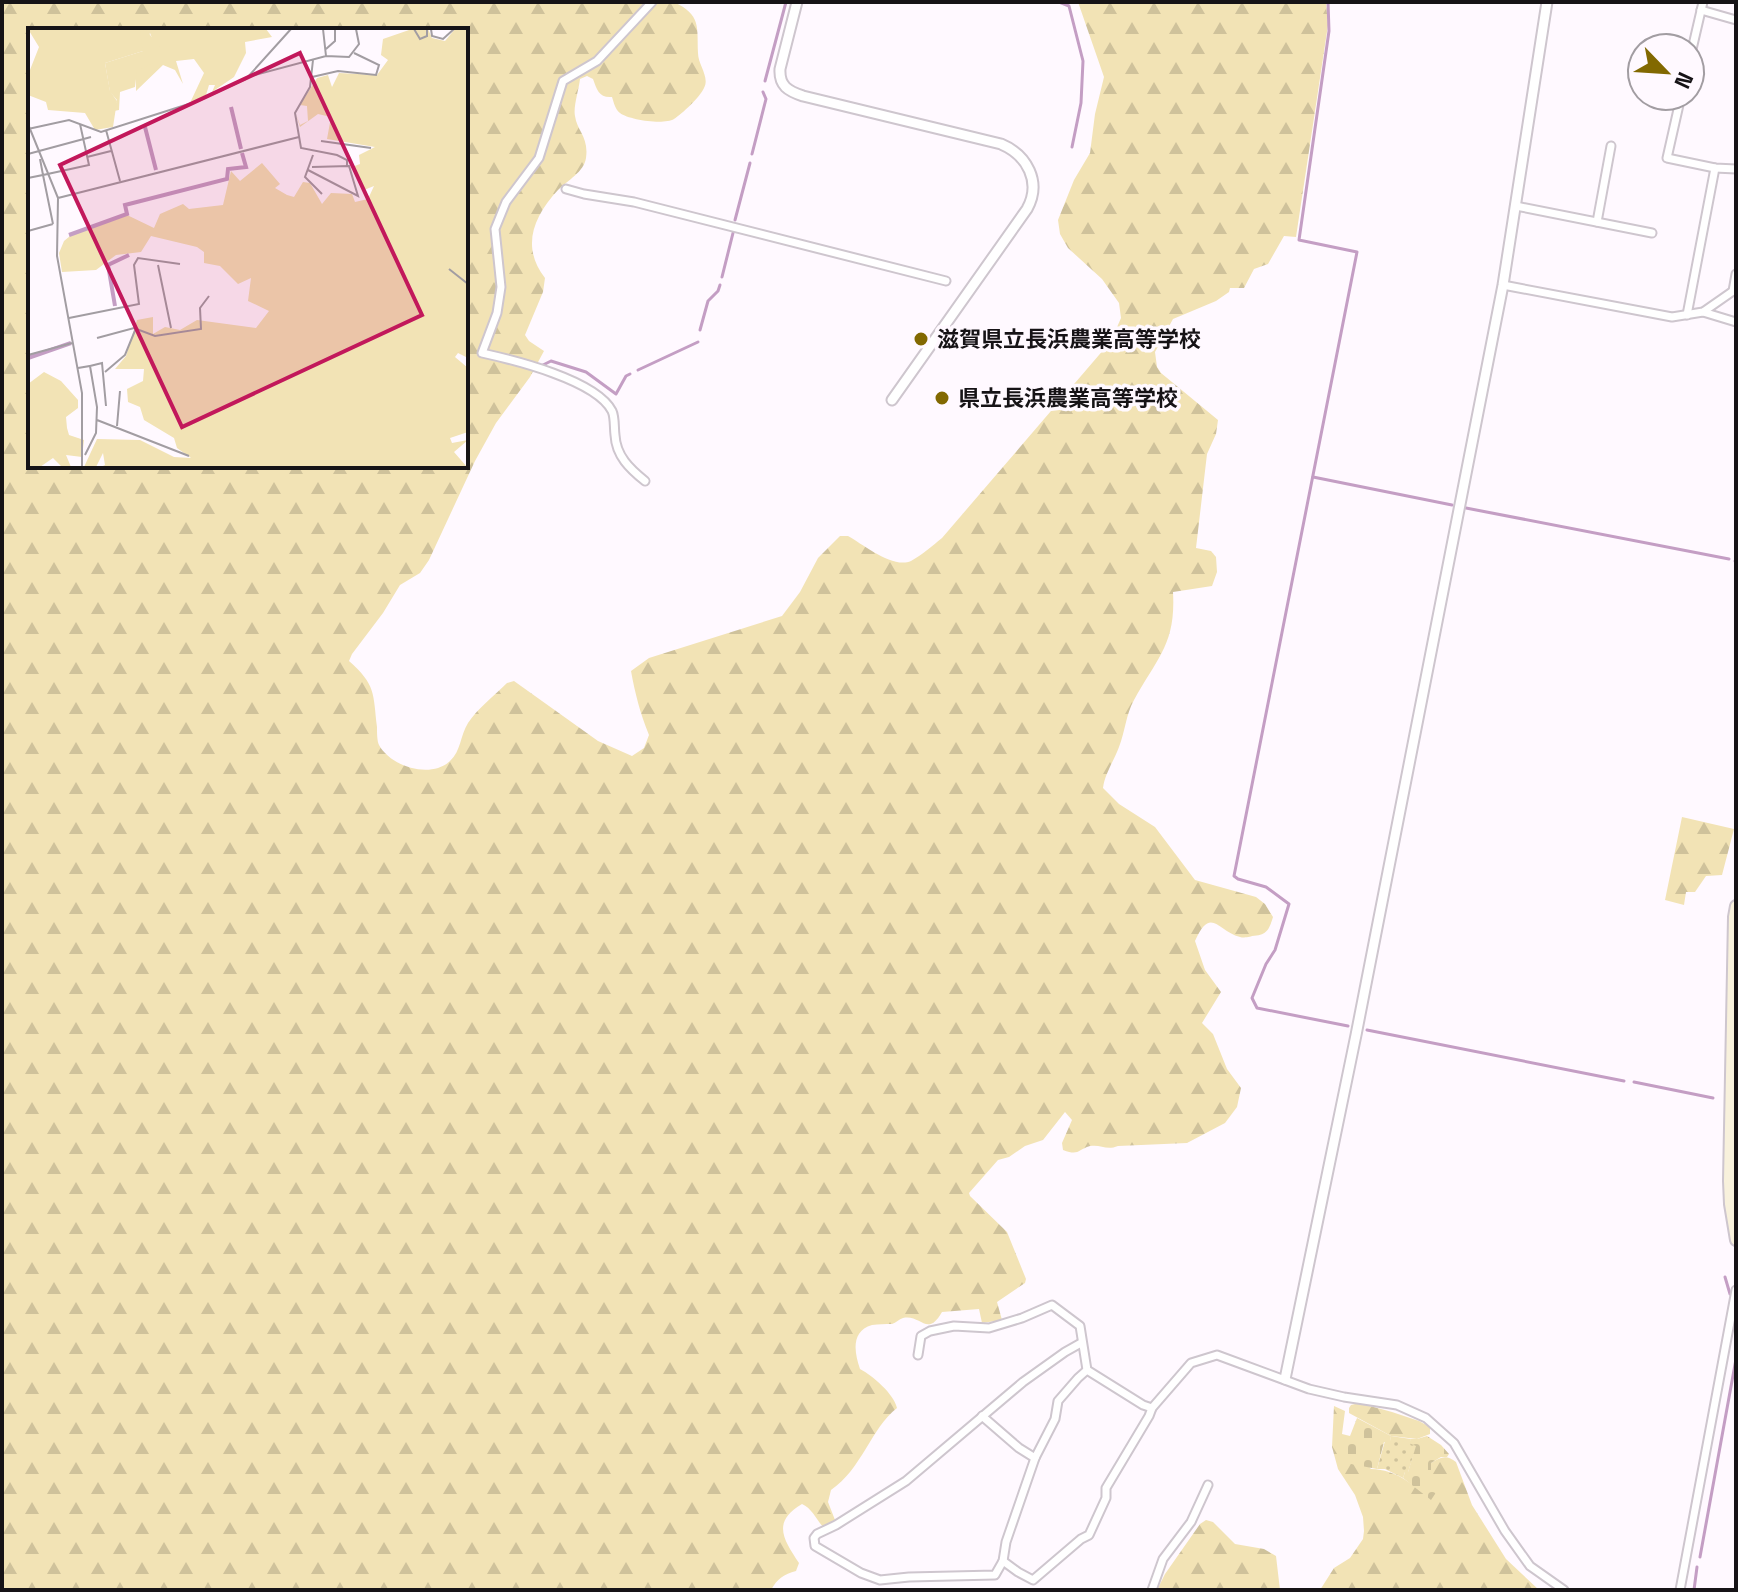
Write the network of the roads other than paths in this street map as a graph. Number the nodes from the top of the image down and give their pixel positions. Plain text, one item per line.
1 (652, 2) edge
2 (797, 2) edge
3 (1547, 2) edge
4 (1702, 6) edge
5 (1736, 20) edge
6 (1696, 32) edge
7 (1677, 112) edge
8 (1611, 146) dead end
9 (1715, 168) junction
10 (1736, 169) edge
11 (566, 189) dead end
12 (1516, 206) junction
13 (1597, 222) junction
14 (1652, 233) dead end
15 (1736, 274) edge
16 (946, 281) dead end
17 (1503, 285) junction
18 (1734, 290) edge
19 (1703, 312) junction
20 (1687, 315) junction
21 (1736, 322) edge
22 (892, 400) dead end
23 (645, 481) dead end
24 (1736, 906) edge
25 (1736, 1240) edge
26 (1736, 1290) edge
27 (1081, 1343) junction
28 (918, 1355) dead end
29 (1087, 1370) junction
30 (1285, 1379) junction
31 (1152, 1408) junction
32 (982, 1416) junction
33 (1035, 1458) junction
34 (1208, 1485) dead end
35 (1003, 1561) junction
36 (1152, 1590) edge
37 (1564, 1590) edge
38 (1680, 1590) edge

1 - 23 street
2 - 22 street
3 - 12 street
4 - 5 street
4 - 6 street
7 - 9 street
8 - 13 street
9 - 10 street
9 - 20 street
11 - 16 street
12 - 13 street
12 - 17 street
13 - 14 street
15 - 18 street
17 - 20 street
17 - 30 street
18 - 19 street
19 - 20 street
19 - 21 street
24 - 25 main road
26 - 38 street
27 - 28 street
27 - 29 street
27 - 32 street
29 - 31 street
29 - 33 street
30 - 31 street
30 - 37 street
31 - 35 street
32 - 33 street
32 - 35 street
33 - 35 street
34 - 36 street

